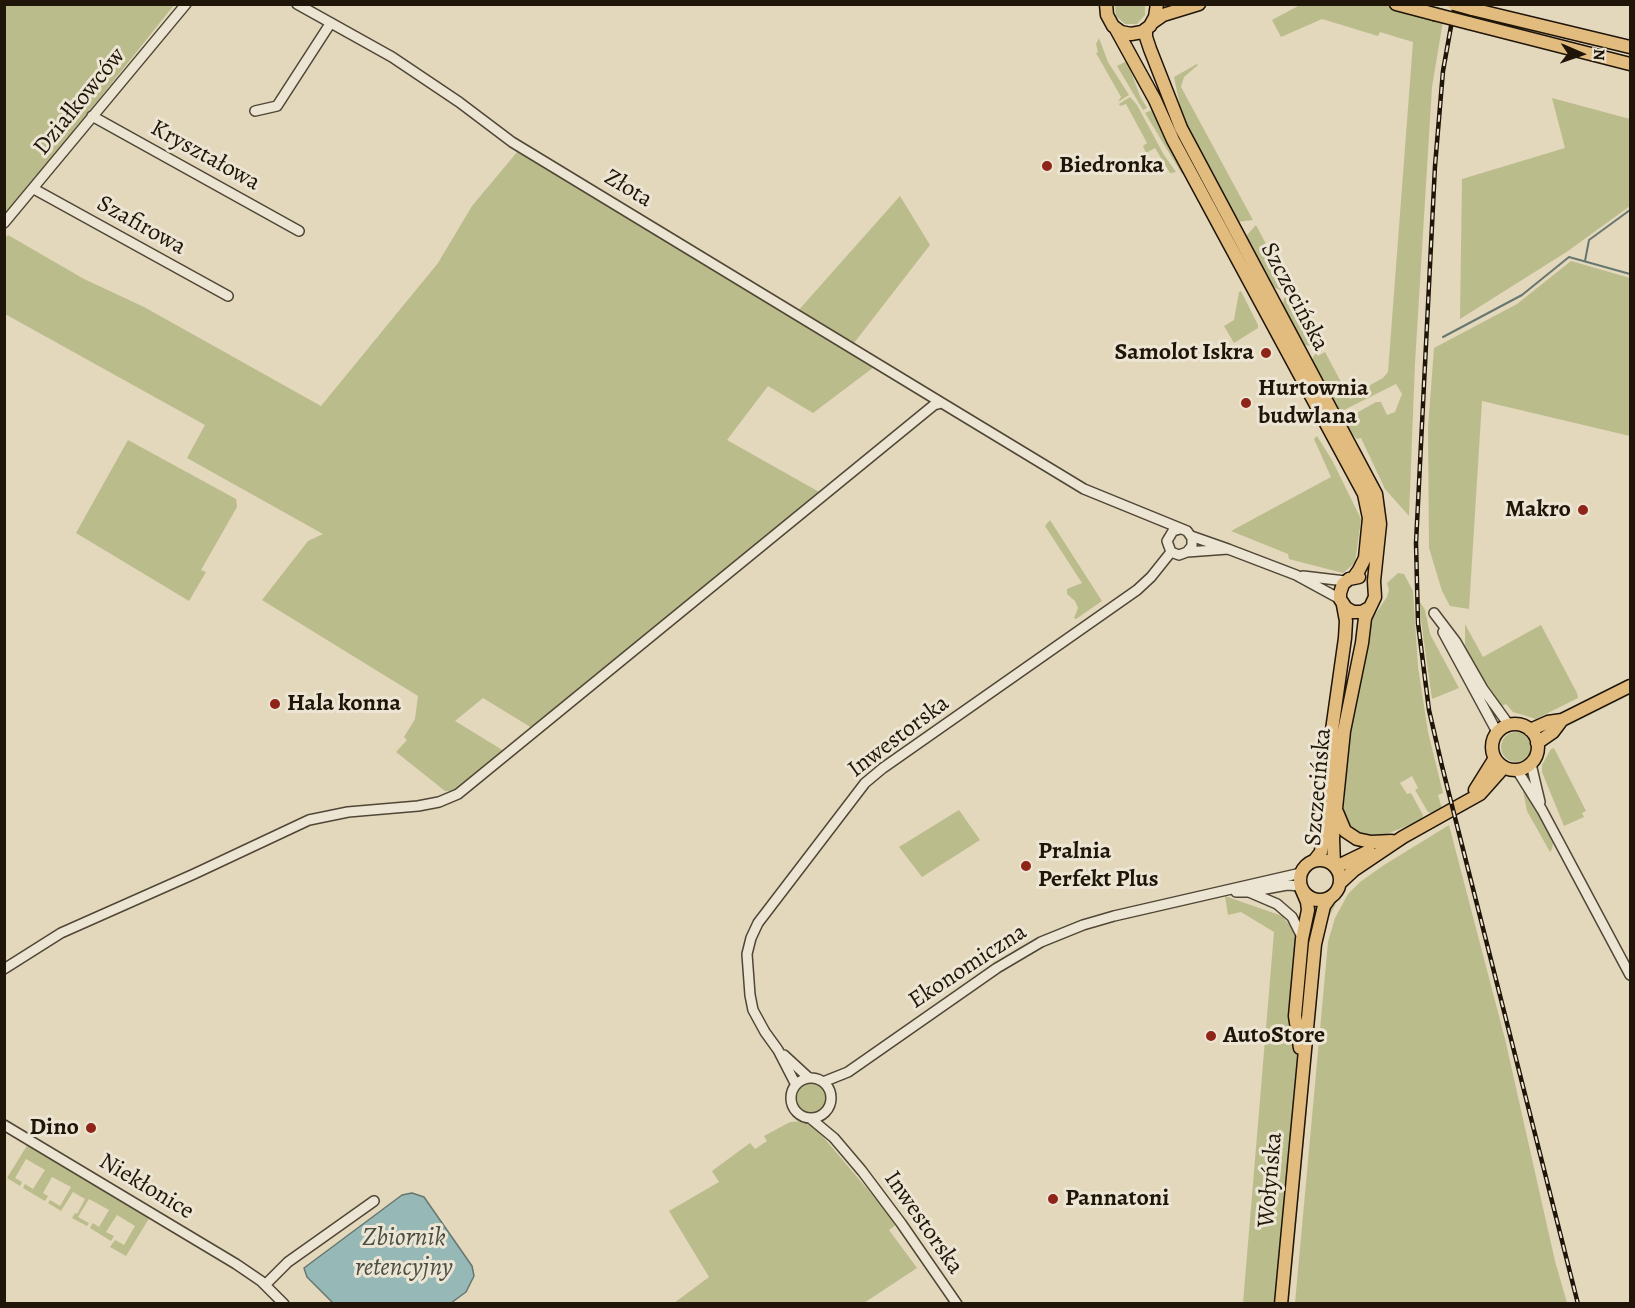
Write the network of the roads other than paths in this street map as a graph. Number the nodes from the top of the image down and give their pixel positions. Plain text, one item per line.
1 (186, 4) edge
2 (297, 4) edge
3 (1106, 4) edge
4 (1156, 4) edge
5 (1199, 4) edge
6 (1396, 4) edge
7 (1454, 4) edge
8 (330, 24) junction
9 (1150, 26) junction
10 (1116, 29) junction
11 (1630, 47) edge
12 (1630, 63) edge
13 (255, 111) dead end
14 (92, 116) junction
15 (34, 189) junction
16 (4, 223) edge
17 (299, 231) dead end
18 (228, 296) dead end
19 (942, 403) junction
20 (1147, 516) junction
21 (1180, 529) junction
22 (1191, 536) junction
23 (1169, 547) junction
24 (1228, 549) junction
25 (1187, 552) junction
26 (1296, 575) junction
27 (1350, 579) junction
28 (1374, 588) junction
29 (1342, 602) junction
30 (1369, 608) junction
31 (1630, 686) edge
32 (1563, 720) junction
33 (1509, 725) junction
34 (1530, 730) junction
35 (1497, 732) junction
36 (1538, 743) junction
37 (1499, 763) junction
38 (1531, 764) junction
39 (1517, 770) junction
40 (1336, 807) junction
41 (1542, 810) junction
42 (1397, 839) junction
43 (1314, 861) junction
44 (1335, 866) junction
45 (1301, 873) junction
46 (1341, 882) junction
47 (1301, 887) junction
48 (1225, 892) junction
49 (1250, 892) junction
50 (1329, 899) junction
51 (1302, 939) junction
52 (4, 969) edge
53 (1630, 975) edge
54 (778, 1050) junction
55 (1303, 1061) junction
56 (848, 1072) junction
57 (809, 1078) junction
58 (823, 1082) junction
59 (796, 1085) junction
60 (830, 1093) junction
61 (824, 1113) junction
62 (810, 1118) junction
63 (4, 1125) edge
64 (834, 1138) junction
65 (374, 1201) dead end
66 (265, 1285) junction
67 (284, 1304) edge
68 (957, 1304) edge
69 (1281, 1304) edge

1 - 14 street, Działkowców
2 - 8 street, Złota
3 - 10 main road, Szczecińska
4 - 9 main road
5 - 9 main road
6 - 12 main road, bridge
7 - 11 main road, bridge
8 - 13 street
8 - 19 street, Złota
9 - 10 main road
9 - 28 main road, Szczecińska
10 - 27 main road, Szczecińska
14 - 15 street, Działkowców
14 - 17 street, Kryształowa
15 - 16 street, Działkowców
15 - 18 street, Szafirowa
19 - 20 street, Złota
19 - 52 street
20 - 21 street, Złota
20 - 23 street
21 - 22 street
21 - 23 street
22 - 24 street
22 - 25 street
23 - 25 street
23 - 54 street, Inwestorska
24 - 25 street
24 - 26 street
26 - 27 street
26 - 29 street
27 - 28 main road
27 - 29 main road
28 - 30 main road
29 - 30 main road
29 - 43 main road, Szczecińska
30 - 40 main road, Szczecińska
31 - 32 main road
32 - 34 main road
32 - 36 main road
33 - 34 main road
33 - 35 main road
33 - 35 street
34 - 36 main road
35 - 37 main road
36 - 38 main road
37 - 39 main road
37 - 42 main road
38 - 39 main road
38 - 41 street
39 - 41 street
40 - 42 main road
40 - 44 main road, Szczecińska
41 - 53 street
42 - 44 main road
42 - 46 main road
43 - 44 main road
43 - 45 main road
44 - 46 main road
45 - 47 main road
45 - 48 street, Ekonomiczna
46 - 50 main road
47 - 49 street, Ekonomiczna
47 - 50 main road
47 - 51 main road, Wołyńska
48 - 49 street, Ekonomiczna
48 - 56 street, Ekonomiczna
49 - 51 street
50 - 55 main road, Wołyńska
51 - 55 main road, Wołyńska
54 - 57 street, Inwestorska
54 - 59 street, Inwestorska
55 - 69 main road, Wołyńska
56 - 58 street, Ekonomiczna
56 - 60 street, Ekonomiczna
57 - 58 street
57 - 59 street
58 - 60 street
59 - 62 street
60 - 61 street
61 - 62 street
61 - 64 street, Inwestorska
62 - 64 street, Inwestorska
63 - 66 street, Niekłonice
64 - 68 street, Inwestorska
65 - 66 street
66 - 67 street, Niekłonice

